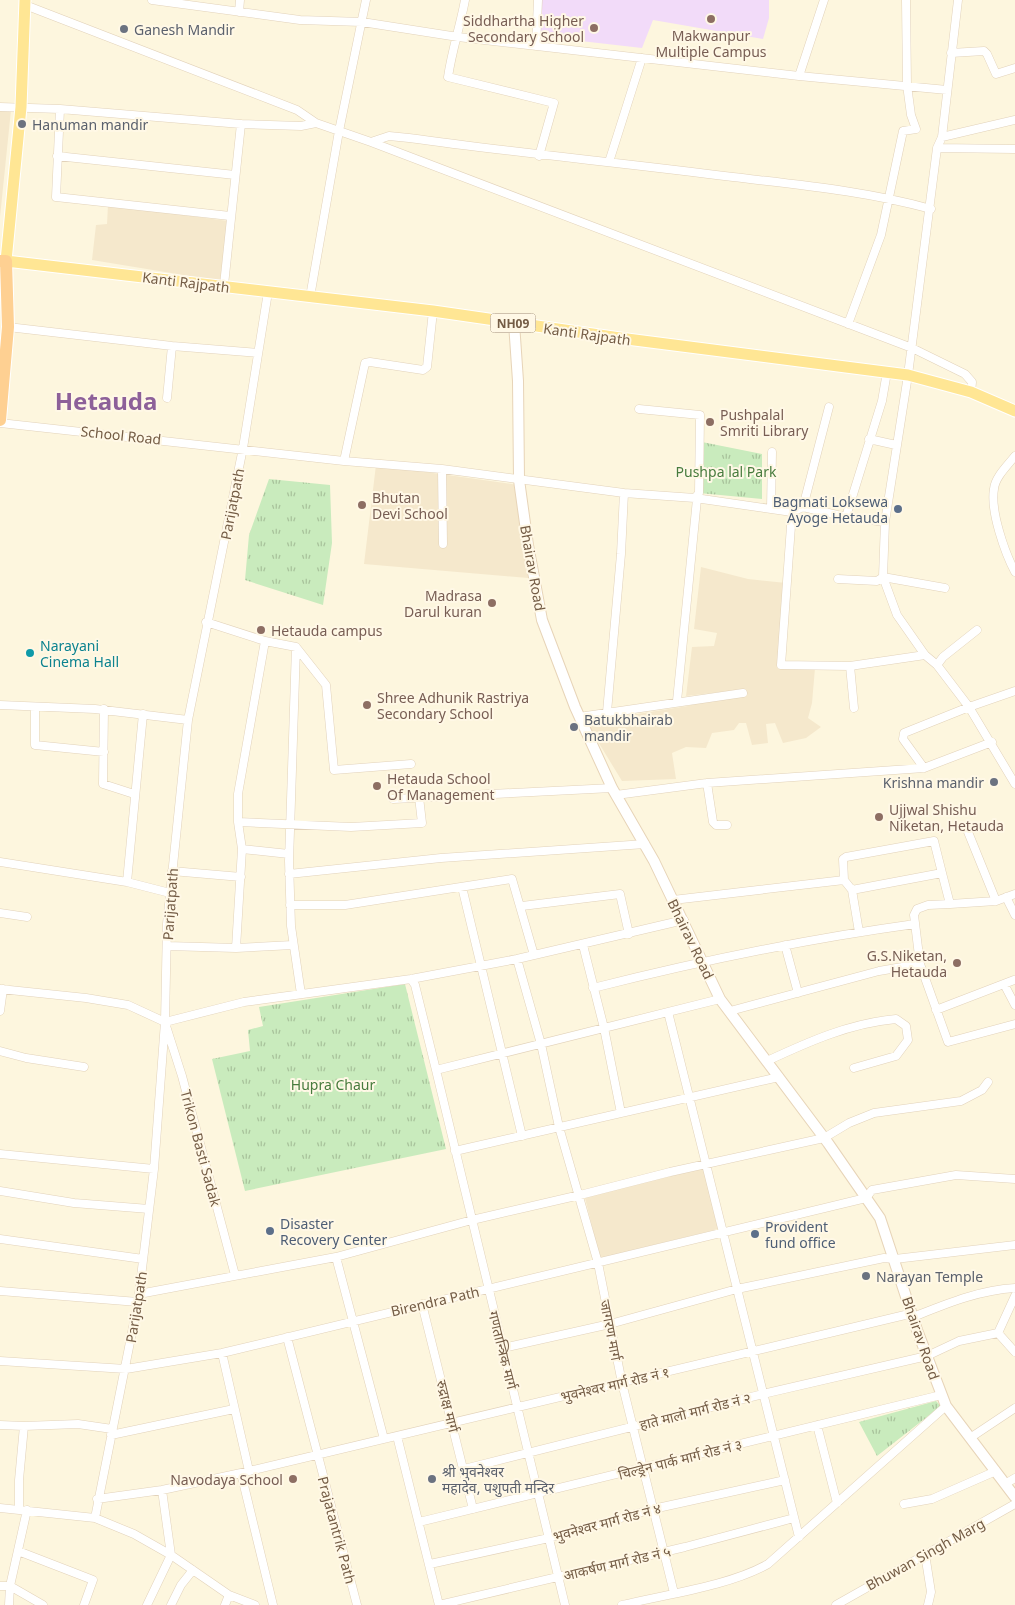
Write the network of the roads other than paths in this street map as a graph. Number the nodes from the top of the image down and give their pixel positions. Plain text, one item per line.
1 (152, 0) edge
2 (240, 0) edge
3 (366, 0) edge
4 (465, 0) edge
5 (538, 0) edge
6 (824, 0) edge
7 (906, 0) edge
8 (958, 0) edge
9 (25, 2) edge
10 (239, 12) junction
11 (362, 22) junction
12 (458, 37) junction
13 (536, 46) junction
14 (951, 53) junction
15 (642, 58) junction
16 (1015, 68) edge
17 (799, 76) junction
18 (907, 85) junction
19 (947, 90) junction
20 (21, 106) junction
21 (0, 107) edge
22 (60, 109) junction
23 (1015, 120) edge
24 (241, 124) junction
25 (316, 124) junction
26 (340, 131) junction
27 (942, 137) junction
28 (371, 142) junction
29 (937, 148) junction
30 (1015, 150) edge
31 (57, 156) junction
32 (539, 156) junction
33 (609, 162) junction
34 (235, 175) junction
35 (889, 197) junction
36 (931, 209) junction
37 (230, 216) junction
38 (3, 261) edge
39 (224, 285) junction
40 (268, 292) junction
41 (310, 297) junction
42 (433, 311) junction
43 (514, 323) junction
44 (848, 324) junction
45 (8, 327) junction
46 (172, 346) junction
47 (912, 348) junction
48 (258, 353) junction
49 (888, 372) junction
50 (908, 375) junction
51 (971, 392) junction
52 (168, 398) dead end
53 (829, 407) dead end
54 (639, 409) dead end
55 (1015, 411) edge
56 (0, 421) edge
57 (868, 439) junction
58 (896, 444) junction
59 (243, 448) junction
60 (772, 452) dead end
61 (1015, 456) edge
62 (344, 461) junction
63 (442, 469) junction
64 (519, 480) junction
65 (624, 492) junction
66 (696, 499) junction
67 (803, 506) junction
68 (771, 509) junction
69 (792, 512) junction
70 (846, 516) junction
71 (885, 522) junction
72 (443, 544) dead end
73 (1015, 572) edge
74 (883, 576) junction
75 (838, 579) dead end
76 (945, 588) dead end
77 (206, 622) junction
78 (977, 630) dead end
79 (265, 641) junction
80 (296, 647) junction
81 (925, 654) junction
82 (937, 665) junction
83 (850, 666) junction
84 (1015, 691) edge
85 (743, 693) dead end
86 (677, 701) junction
87 (0, 705) edge
88 (35, 707) junction
89 (969, 707) junction
90 (854, 708) dead end
91 (104, 709) junction
92 (607, 712) junction
93 (144, 714) junction
94 (579, 717) junction
95 (188, 720) junction
96 (992, 742) junction
97 (104, 752) junction
98 (410, 764) dead end
99 (924, 768) junction
100 (707, 783) junction
101 (1015, 784) edge
102 (614, 792) junction
103 (134, 794) junction
104 (419, 797) junction
105 (393, 799) dead end
106 (238, 822) junction
107 (726, 825) dead end
108 (290, 826) junction
109 (966, 827) dead end
110 (645, 844) junction
111 (242, 848) junction
112 (289, 854) junction
113 (0, 862) edge
114 (172, 871) junction
115 (942, 873) junction
116 (289, 874) junction
117 (240, 877) junction
118 (844, 880) junction
119 (127, 882) junction
120 (462, 887) junction
121 (852, 890) junction
122 (170, 893) junction
123 (1015, 894) edge
124 (1006, 897) junction
125 (672, 900) junction
126 (996, 901) junction
127 (950, 904) junction
128 (290, 905) junction
129 (522, 906) junction
130 (0, 913) edge
131 (1015, 915) edge
132 (27, 917) dead end
133 (684, 920) junction
134 (915, 924) junction
135 (859, 932) junction
136 (629, 934) junction
137 (293, 945) junction
138 (583, 945) junction
139 (785, 945) junction
140 (167, 946) junction
141 (236, 948) junction
142 (534, 955) junction
143 (517, 959) junction
144 (701, 960) junction
145 (920, 964) junction
146 (481, 966) junction
147 (411, 979) junction
148 (1014, 980) dead end
149 (1004, 984) junction
150 (593, 988) junction
151 (1, 989) edge
152 (798, 993) junction
153 (301, 994) junction
154 (720, 999) junction
155 (1015, 1005) edge
156 (936, 1010) junction
157 (0, 1011) edge
158 (730, 1011) junction
159 (668, 1012) junction
160 (165, 1022) junction
161 (1015, 1024) edge
162 (604, 1028) junction
163 (541, 1044) junction
164 (0, 1051) edge
165 (501, 1054) junction
166 (767, 1061) junction
167 (84, 1067) dead end
168 (854, 1068) dead end
169 (436, 1070) junction
170 (779, 1077) junction
171 (988, 1082) dead end
172 (689, 1098) junction
173 (621, 1113) junction
174 (559, 1128) junction
175 (522, 1136) junction
176 (824, 1138) junction
177 (455, 1151) junction
178 (0, 1154) edge
179 (706, 1164) junction
180 (154, 1169) junction
181 (1015, 1179) edge
182 (0, 1191) edge
183 (580, 1196) junction
184 (866, 1198) junction
185 (149, 1209) junction
186 (472, 1220) junction
187 (723, 1233) junction
188 (0, 1239) edge
189 (1015, 1245) edge
190 (336, 1257) junction
191 (143, 1259) junction
192 (895, 1259) junction
193 (598, 1263) junction
194 (235, 1275) junction
195 (489, 1288) junction
196 (1015, 1288) edge
197 (737, 1289) junction
198 (0, 1291) edge
199 (1015, 1296) edge
200 (139, 1298) junction
201 (422, 1304) junction
202 (913, 1317) junction
203 (354, 1320) junction
204 (610, 1324) junction
205 (998, 1333) junction
206 (287, 1337) junction
207 (503, 1348) junction
208 (753, 1352) junction
209 (1015, 1352) edge
210 (222, 1353) junction
211 (927, 1356) junction
212 (0, 1361) edge
213 (126, 1369) junction
214 (622, 1383) junction
215 (763, 1394) junction
216 (941, 1395) junction
217 (946, 1406) junction
218 (517, 1407) junction
219 (1015, 1408) edge
220 (234, 1409) junction
221 (452, 1423) junction
222 (0, 1425) edge
223 (24, 1426) junction
224 (817, 1426) junction
225 (633, 1427) junction
226 (112, 1432) junction
227 (396, 1436) junction
228 (774, 1436) junction
229 (384, 1438) junction
230 (970, 1438) junction
231 (528, 1453) junction
232 (318, 1454) junction
233 (643, 1468) junction
234 (464, 1469) junction
235 (249, 1471) junction
236 (996, 1471) junction
237 (240, 1473) junction
238 (1015, 1478) edge
239 (785, 1480) junction
240 (1005, 1484) junction
241 (162, 1490) junction
242 (538, 1493) junction
243 (1015, 1497) edge
244 (97, 1499) junction
245 (836, 1503) junction
246 (904, 1504) dead end
247 (1015, 1504) edge
248 (0, 1508) edge
249 (473, 1508) junction
250 (23, 1509) junction
251 (653, 1509) junction
252 (95, 1518) junction
253 (794, 1518) junction
254 (419, 1522) junction
255 (549, 1538) junction
256 (799, 1538) junction
257 (18, 1551) junction
258 (664, 1552) junction
259 (925, 1554) junction
260 (171, 1555) junction
261 (430, 1564) junction
262 (193, 1570) junction
263 (558, 1576) junction
264 (0, 1586) edge
265 (10, 1586) junction
266 (674, 1593) junction
267 (229, 1595) junction
268 (9, 1605) edge
269 (44, 1605) edge
270 (84, 1605) edge
271 (147, 1605) edge
272 (171, 1605) edge
273 (225, 1605) edge
274 (253, 1605) edge
275 (273, 1605) edge
276 (357, 1605) edge
277 (439, 1605) edge
278 (565, 1605) edge
279 (622, 1605) edge
280 (836, 1605) edge
281 (928, 1605) edge

1 - 10 street
2 - 10 street
3 - 11 street
4 - 12 street
5 - 13 street
6 - 17 street
7 - 18 street
8 - 14 street
9 - 20 main road
9 - 25 street
10 - 11 street
11 - 12 street
11 - 26 street
12 - 13 street
12 - 32 street
13 - 15 street
14 - 16 street
14 - 19 street
15 - 17 street
15 - 33 street
17 - 18 street
18 - 19 street
18 - 35 street
19 - 27 street
20 - 21 street
20 - 22 street
20 - 38 main road
22 - 24 street
22 - 31 street
23 - 27 street
24 - 25 street
24 - 34 street
25 - 26 street
26 - 28 street
26 - 41 street
27 - 29 street
28 - 32 street
28 - 44 street
29 - 30 street
29 - 36 street
31 - 34 street
31 - 37 street
32 - 33 street
33 - 35 street
34 - 37 street
35 - 36 street
35 - 44 street
36 - 47 street
37 - 39 street
38 - 39 main road, Kanti Rajpath / NH09
38 - 45 highway
39 - 40 main road, Kanti Rajpath / NH09
40 - 41 main road, Kanti Rajpath / NH09
40 - 48 street, Parijatpath
41 - 42 main road, Kanti Rajpath / NH09
42 - 43 main road, Kanti Rajpath / NH09
42 - 62 street
43 - 49 main road, Kanti Rajpath / NH09
43 - 64 main road, Bhairav Road
44 - 47 street
45 - 46 street
45 - 56 highway
46 - 48 street
46 - 52 street
47 - 50 street
47 - 51 street
48 - 59 street, Parijatpath
49 - 50 main road, Kanti Rajpath / NH09
49 - 57 street
50 - 51 main road, Kanti Rajpath / NH09
50 - 58 street
51 - 55 main road, Kanti Rajpath / NH09
53 - 67 street
54 - 66 street
56 - 59 street, School Road
57 - 58 street
57 - 70 street
58 - 71 street
59 - 62 street, School Road
59 - 77 street, Parijatpath
60 - 68 street
61 - 73 street
62 - 63 street, School Road
63 - 64 street, School Road
63 - 72 street
64 - 65 street, School Road
64 - 94 main road, Bhairav Road
65 - 66 street, School Road
65 - 92 street
66 - 68 street, School Road
66 - 86 street
67 - 69 street
67 - 70 street
68 - 69 street, School Road
69 - 83 street
70 - 71 street
71 - 74 street
74 - 75 street
74 - 76 street
74 - 81 street
77 - 79 street
77 - 95 street, Parijatpath
78 - 82 street
79 - 80 street
79 - 106 street
80 - 98 street
80 - 108 street
81 - 82 street
81 - 83 street
82 - 89 street
83 - 90 street
84 - 89 street
85 - 86 street
86 - 92 street
87 - 88 street
88 - 91 street
88 - 97 street
89 - 96 street
89 - 99 street
91 - 93 street
91 - 97 street
92 - 94 street
93 - 95 street
93 - 103 street
94 - 102 main road, Bhairav Road
95 - 114 street, Parijatpath
96 - 99 street
96 - 101 street
97 - 103 street
99 - 100 street
100 - 102 street
100 - 107 street
102 - 104 street
102 - 110 main road, Bhairav Road
103 - 119 street
104 - 105 street
104 - 108 street
106 - 108 street
106 - 111 street
108 - 112 street
109 - 126 street
110 - 116 street
110 - 125 main road, Bhairav Road
111 - 112 street
111 - 117 street
112 - 116 street
113 - 119 street
114 - 117 street
114 - 122 street, Parijatpath
115 - 118 street
115 - 121 street
115 - 127 street
116 - 128 street
117 - 141 street
118 - 121 street
118 - 125 street
119 - 122 street
120 - 128 street
120 - 129 street
120 - 146 street
121 - 135 street
122 - 140 street, Parijatpath
123 - 124 street
124 - 126 street
124 - 131 street
125 - 133 main road, Bhairav Road
126 - 127 street
127 - 134 street
128 - 137 street
129 - 136 street
129 - 142 street
130 - 132 street
133 - 136 street
133 - 144 main road, Bhairav Road
134 - 135 street
134 - 145 street
135 - 139 street
136 - 138 street
137 - 141 street
137 - 153 street
138 - 142 street
138 - 150 street
139 - 144 street
139 - 152 street
140 - 141 street
140 - 160 street, Parijatpath
142 - 143 street
143 - 146 street
143 - 163 street, जागरण मार्ग
144 - 150 street
144 - 154 main road, Bhairav Road
145 - 152 street
145 - 156 street
146 - 147 street
146 - 165 street
147 - 153 street
147 - 169 street, गणतान्त्रिक मार्ग
148 - 149 street
149 - 155 street
149 - 156 street
150 - 162 street
151 - 157 street
151 - 160 street
152 - 158 street
153 - 160 street
154 - 158 main road, Bhairav Road
154 - 159 street
156 - 161 street
158 - 166 main road, Bhairav Road
159 - 162 street
159 - 172 street
160 - 180 street, Parijatpath
160 - 194 street, Trikon Basti Sadak
162 - 163 street
162 - 173 street
163 - 165 street
163 - 174 street, जागरण मार्ग
164 - 167 street
165 - 169 street
165 - 175 street
166 - 168 street
166 - 170 main road, Bhairav Road
169 - 177 street, गणतान्त्रिक मार्ग
170 - 172 street
170 - 176 main road, Bhairav Road
171 - 176 street
172 - 173 street
172 - 179 street
173 - 174 street
174 - 175 street
174 - 183 street, जागरण मार्ग
175 - 177 street
176 - 179 street
176 - 184 main road, Bhairav Road
177 - 186 street, गणतान्त्रिक मार्ग
178 - 180 street
179 - 183 street
179 - 187 street
180 - 185 street, Parijatpath
181 - 184 street, Birendra Path
182 - 185 street
183 - 186 street
183 - 193 street, जागरण मार्ग
184 - 187 street, Birendra Path
184 - 192 main road, Bhairav Road
185 - 191 street, Parijatpath
186 - 190 street
186 - 195 street, गणतान्त्रिक मार्ग
187 - 193 street, Birendra Path
187 - 197 street
188 - 191 street
189 - 192 street
190 - 194 street
190 - 203 street
191 - 200 street, Parijatpath
192 - 197 street
192 - 202 main road, Bhairav Road
193 - 195 street, Birendra Path
193 - 204 street, जागरण मार्ग
194 - 200 street
195 - 201 street, Birendra Path
195 - 207 street, गणतान्त्रिक मार्ग
196 - 202 street, भुवनेश्वर मार्ग रोड नं १
197 - 204 street
197 - 208 street
198 - 200 street
199 - 205 street
200 - 213 street, Parijatpath
201 - 203 street, Birendra Path
201 - 221 street, रुद्राक्ष मार्ग
202 - 208 street, भुवनेश्वर मार्ग रोड नं १
202 - 211 main road, Bhairav Road
203 - 206 street, Birendra Path
203 - 229 street
204 - 207 street
204 - 214 street, जागरण मार्ग
205 - 209 street
205 - 211 street, हाते मालो मार्ग रोड नं २
206 - 210 street, Birendra Path
206 - 232 street, Prajatantrik Path
207 - 218 street, गणतान्त्रिक मार्ग
208 - 214 street, भुवनेश्वर मार्ग रोड नं १
208 - 215 street
210 - 213 street, Birendra Path
210 - 220 street
211 - 215 street, हाते मालो मार्ग रोड नं २
211 - 216 main road, Bhairav Road
212 - 213 street, Birendra Path
213 - 226 street, Parijatpath
214 - 218 street, भुवनेश्वर मार्ग रोड नं १
214 - 225 street, जागरण मार्ग
215 - 225 street, हाते मालो मार्ग रोड नं २
215 - 228 street
216 - 217 main road, Bhairav Road
216 - 224 street, चिल्ड्रेन पार्क मार्ग रोड नं ३
217 - 230 main road, Bhairav Road
217 - 245 street
218 - 221 street, भुवनेश्वर मार्ग रोड नं १
218 - 231 street, गणतान्त्रिक मार्ग
219 - 230 street
220 - 226 street
220 - 235 street
221 - 227 street, भुवनेश्वर मार्ग रोड नं १
221 - 234 street, रुद्राक्ष मार्ग
222 - 223 street
223 - 226 street
223 - 250 street
224 - 228 street, चिल्ड्रेन पार्क मार्ग रोड नं ३
224 - 245 street
225 - 231 street, हाते मालो मार्ग रोड नं २
225 - 233 street, जागरण मार्ग
226 - 244 street, Parijatpath
227 - 229 street, भुवनेश्वर मार्ग रोड नं १
227 - 254 street
228 - 233 street, चिल्ड्रेन पार्क मार्ग रोड नं ३
228 - 239 street
229 - 232 street, भुवनेश्वर मार्ग रोड नं १
230 - 236 main road, Bhairav Road
231 - 234 street, हाते मालो मार्ग रोड नं २
231 - 242 street, गणतान्त्रिक मार्ग
232 - 235 street, भुवनेश्वर मार्ग रोड नं १
232 - 276 street, Prajatantrik Path
233 - 242 street, चिल्ड्रेन पार्क मार्ग रोड नं ३
233 - 251 street, जागरण मार्ग
234 - 249 street, रुद्राक्ष मार्ग
235 - 237 street, भुवनेश्वर मार्ग रोड नं १
236 - 240 main road, Bhairav Road
236 - 246 street
237 - 241 street, भुवनेश्वर मार्ग रोड नं १
237 - 275 street
238 - 240 street
239 - 251 street, भुवनेश्वर मार्ग रोड नं ४
239 - 253 street
240 - 243 main road, Bhairav Road
241 - 244 street, भुवनेश्वर मार्ग रोड नं १
241 - 260 street
242 - 249 street, चिल्ड्रेन पार्क मार्ग रोड नं ३
242 - 255 street, गणतान्त्रिक मार्ग
244 - 252 street, Parijatpath
245 - 256 street
247 - 259 street, Bhuwan Singh Marg
248 - 250 street
249 - 254 street, चिल्ड्रेन पार्क मार्ग रोड नं ३
250 - 252 street
250 - 257 street
251 - 255 street, भुवनेश्वर मार्ग रोड नं ४
251 - 258 street, जागरण मार्ग
252 - 260 street
253 - 256 street
253 - 258 street, आकर्षण मार्ग रोड नं ५
254 - 261 street
255 - 261 street, भुवनेश्वर मार्ग रोड नं ४
255 - 263 street, गणतान्त्रिक मार्ग
256 - 266 street
257 - 265 street
257 - 270 street
258 - 263 street, आकर्षण मार्ग रोड नं ५
258 - 266 street, जागरण मार्ग
259 - 280 street, Bhuwan Singh Marg
259 - 281 street
260 - 262 street
260 - 271 street
261 - 277 street
262 - 267 street
262 - 272 street
263 - 277 street, आकर्षण मार्ग रोड नं ५
263 - 278 street, गणतान्त्रिक मार्ग
264 - 265 street
265 - 268 street
265 - 269 street
266 - 279 street
267 - 273 street
267 - 274 street

